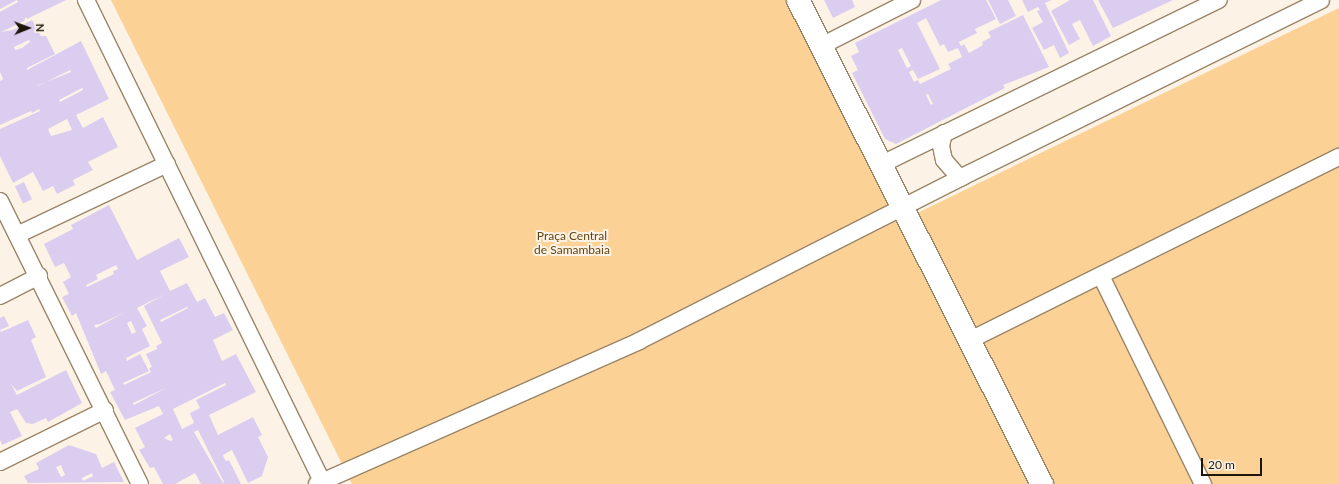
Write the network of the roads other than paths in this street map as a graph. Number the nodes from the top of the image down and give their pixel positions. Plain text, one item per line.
1 (86, 0) edge
2 (798, 0) edge
3 (912, 0) edge
4 (1219, 0) edge
5 (1321, 0) edge
6 (822, 46) junction
7 (944, 133) junction
8 (1339, 157) edge
9 (167, 164) junction
10 (880, 165) junction
11 (962, 177) junction
12 (0, 201) edge
13 (902, 209) junction
14 (17, 235) junction
15 (39, 276) junction
16 (1100, 276) junction
17 (0, 296) edge
18 (970, 340) junction
19 (105, 410) junction
20 (0, 462) edge
21 (320, 483) edge
22 (140, 484) edge
23 (1042, 484) edge
24 (1203, 484) edge

1 - 9 street
2 - 6 street
3 - 6 street
4 - 7 street
5 - 11 street
6 - 10 street
7 - 10 street
7 - 11 street
8 - 16 street
9 - 14 street
9 - 21 street
10 - 13 street
11 - 13 street
12 - 14 street
13 - 18 street
13 - 21 street
14 - 15 street
15 - 17 street
15 - 19 street
16 - 18 street
16 - 24 street
18 - 23 street
19 - 20 street
19 - 22 street

